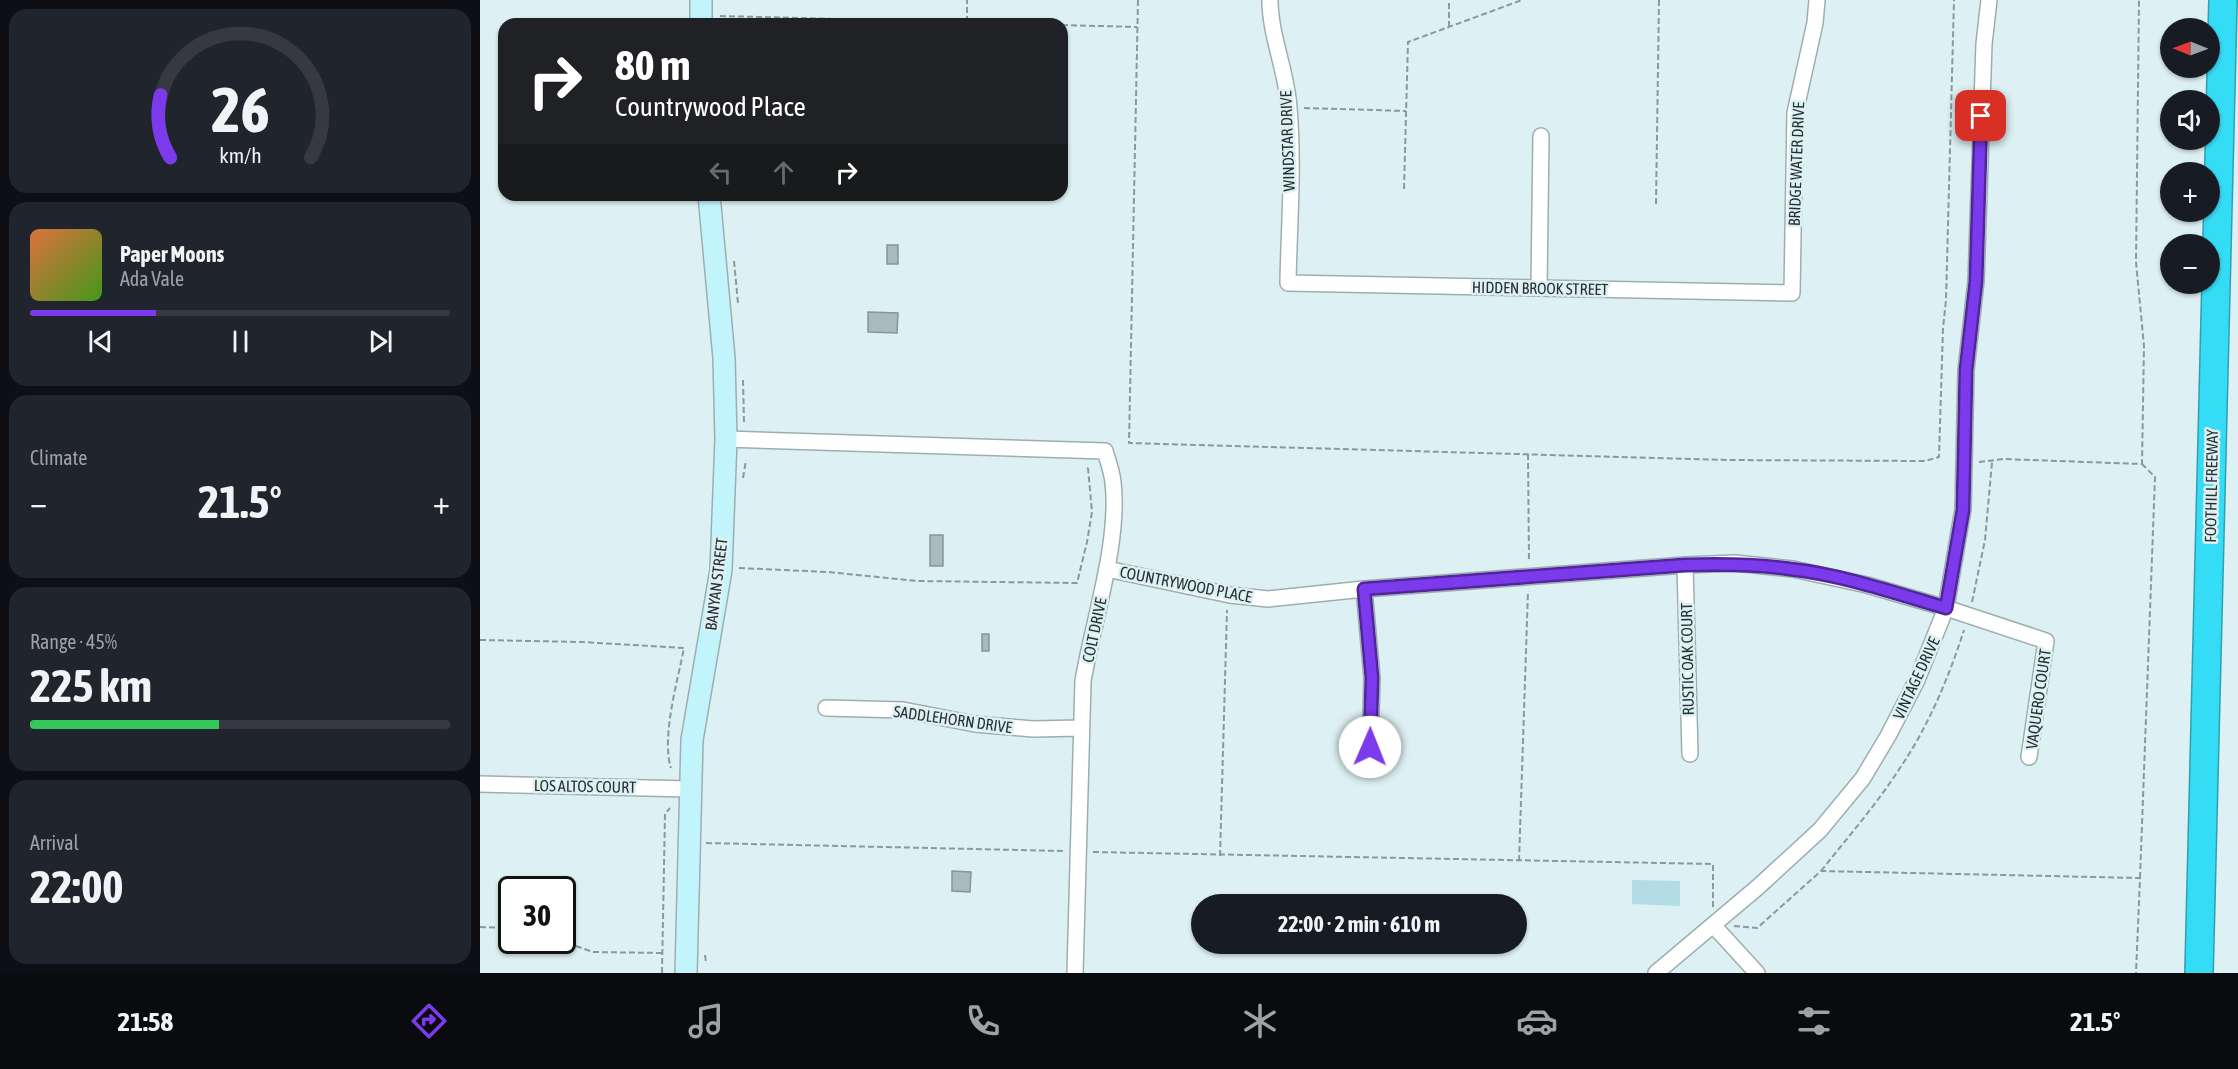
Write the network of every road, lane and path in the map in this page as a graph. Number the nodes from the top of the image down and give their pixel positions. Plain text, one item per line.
1 (701, 0) edge
2 (967, 0) edge
3 (1138, 0) edge
4 (1270, 0) edge
5 (1449, 0) edge
6 (1522, 0) edge
7 (1659, 0) edge
8 (1817, 0) edge
9 (1954, 0) edge
10 (1989, 0) edge
11 (2139, 0) edge
12 (2223, 0) edge
13 (708, 18) edge
14 (967, 18) edge
15 (1068, 25) edge
16 (1137, 27) junction
17 (1449, 27) junction
18 (1289, 108) junction
19 (1406, 111) junction
20 (1541, 136) dead end
21 (1404, 189) dead end
22 (710, 201) edge
23 (1656, 204) dead end
24 (1288, 283) joint
25 (1539, 288) junction
26 (1792, 293) joint
27 (726, 439) junction
28 (1105, 451) junction
29 (1528, 454) junction
30 (746, 460) dead end
31 (1964, 462) junction
32 (2142, 464) junction
33 (743, 486) dead end
34 (1685, 565) junction
35 (739, 568) dead end
36 (1107, 569) junction
37 (1528, 576) junction
38 (1364, 589) junction
39 (1230, 595) junction
40 (1946, 608) junction
41 (480, 640) edge
42 (2046, 641) joint
43 (826, 708) dead end
44 (1081, 728) junction
45 (1370, 747) dead end
46 (1690, 754) dead end
47 (2030, 757) dead end
48 (671, 768) dead end
49 (480, 784) edge
50 (690, 789) junction
51 (670, 808) dead end
52 (706, 843) dead end
53 (1079, 851) junction
54 (1220, 855) junction
55 (1519, 861) junction
56 (2140, 878) junction
57 (1713, 925) junction
58 (480, 927) edge
59 (498, 928) edge
60 (576, 946) edge
61 (704, 952) dead end
62 (662, 953) junction
63 (706, 963) dead end
64 (662, 973) edge
65 (686, 973) edge
66 (1075, 973) edge
67 (1656, 973) edge
68 (1757, 973) edge
69 (2136, 973) edge
70 (2199, 973) edge

1 - 13 street
2 - 14 path
3 - 16 path
4 - 18 street, WINDSTAR DRIVE
5 - 17 path
6 - 17 path
7 - 23 path
8 - 26 street, BRIDGE WATER DRIVE
9 - 29 path
10 - 31 street, VINTAGE DRIVE
11 - 32 path
12 - 70 highway, FOOTHILL FREEWAY
15 - 16 path
16 - 29 path
17 - 19 path
18 - 19 path
18 - 24 street, WINDSTAR DRIVE
19 - 21 path
20 - 25 street
22 - 27 street, BANYAN STREET
24 - 25 street, HIDDEN BROOK STREET
25 - 26 street, HIDDEN BROOK STREET
27 - 28 street
27 - 50 street, BANYAN STREET
28 - 35 path
28 - 36 street, COLT DRIVE
29 - 37 path
30 - 33 path
31 - 32 path
31 - 40 street, VINTAGE DRIVE
32 - 56 path
34 - 37 street, COUNTRYWOOD PLACE
34 - 40 street, COUNTRYWOOD PLACE
34 - 46 street, RUSTIC OAK COURT
36 - 39 street, COUNTRYWOOD PLACE
36 - 44 street, COLT DRIVE
37 - 38 street, COUNTRYWOOD PLACE
37 - 55 path
38 - 39 street, COUNTRYWOOD PLACE
38 - 45 street
39 - 54 path
40 - 42 street, COUNTRYWOOD PLACE
40 - 57 street, VINTAGE DRIVE
41 - 48 path
42 - 47 street, VAQUERO COURT
43 - 44 street, SADDLEHORN DRIVE
44 - 53 street, COLT DRIVE
49 - 50 street, LOS ALTOS COURT
50 - 65 street, BANYAN STREET
51 - 62 path
52 - 53 path
53 - 54 path
53 - 66 street, COLT DRIVE
54 - 55 path
55 - 57 path
56 - 57 path
56 - 69 path
57 - 67 street, VINTAGE DRIVE
57 - 68 street
58 - 59 path
60 - 62 path
61 - 63 path
62 - 64 path

